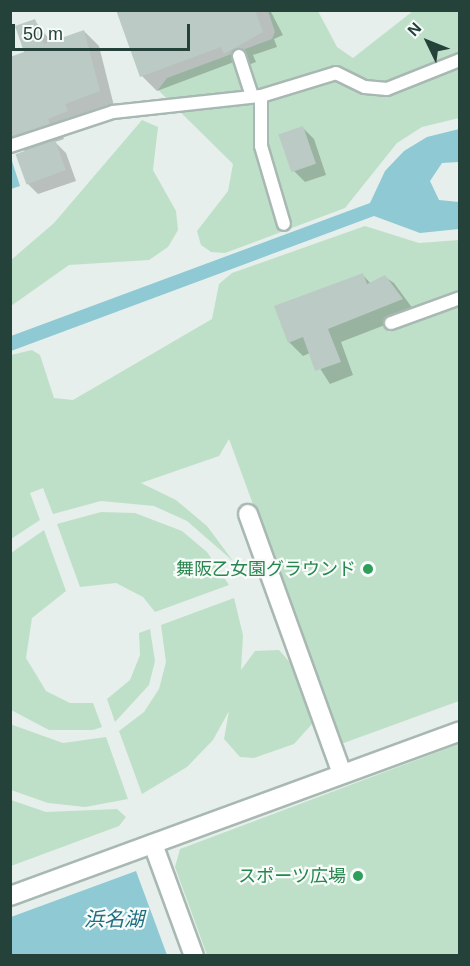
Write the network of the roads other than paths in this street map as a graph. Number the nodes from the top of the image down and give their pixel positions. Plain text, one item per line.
1 (238, 56) dead end
2 (459, 60) edge
3 (257, 96) junction
4 (10, 146) edge
5 (284, 224) dead end
6 (459, 298) edge
7 (391, 323) dead end
8 (248, 514) dead end
9 (459, 731) edge
10 (342, 774) junction
11 (153, 844) junction
12 (10, 896) edge
13 (194, 956) edge

1 - 3 lane
2 - 3 lane
3 - 4 lane
3 - 5 lane
6 - 7 lane
8 - 10 street
9 - 10 street
10 - 11 street
11 - 12 street
11 - 13 street

